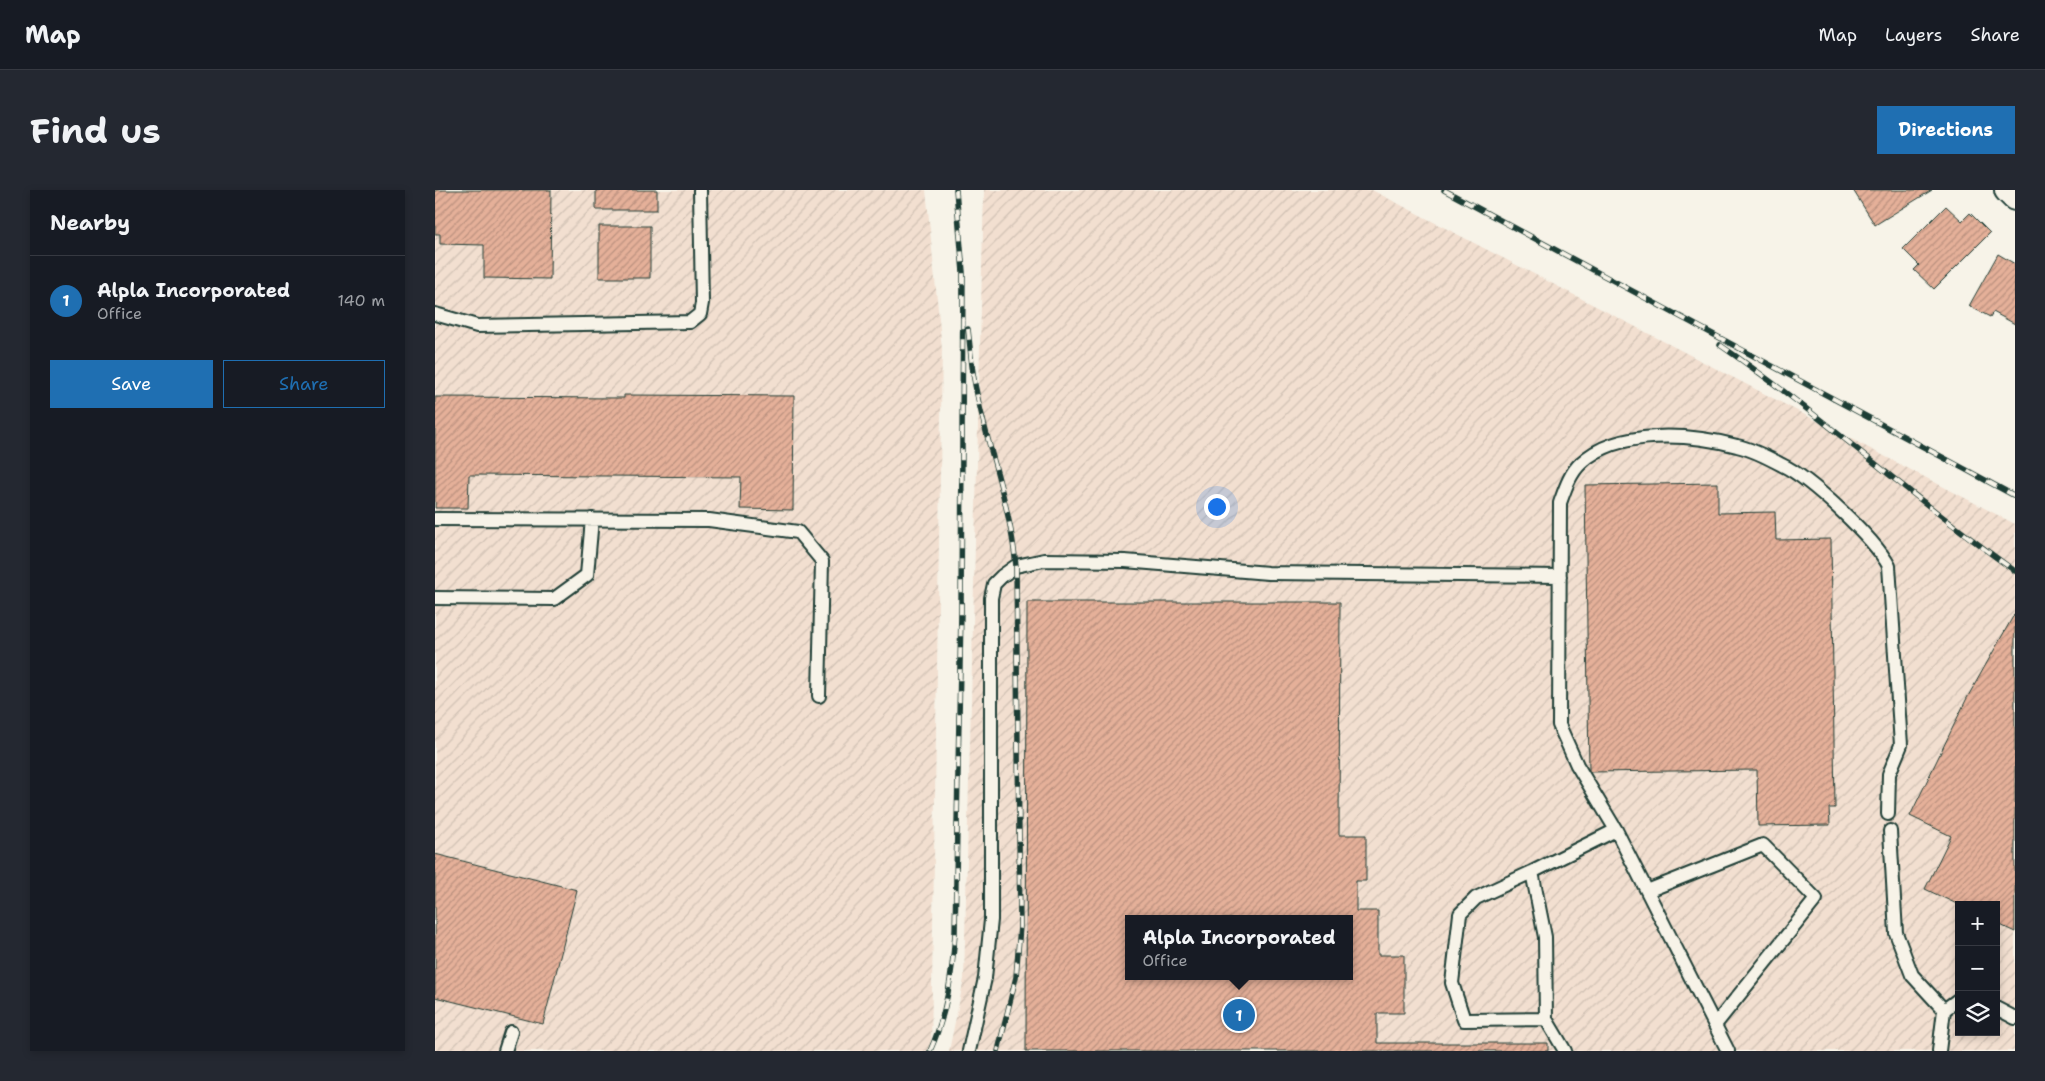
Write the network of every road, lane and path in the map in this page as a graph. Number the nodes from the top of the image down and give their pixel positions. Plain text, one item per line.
1 (700, 190) edge
2 (2008, 190) edge
3 (2015, 196) edge
4 (435, 314) edge
5 (435, 519) edge
6 (592, 519) junction
7 (1560, 576) junction
8 (435, 598) edge
9 (819, 696) dead end
10 (1888, 814) dead end
11 (1616, 830) junction
12 (1889, 831) dead end
13 (1532, 872) junction
14 (1647, 891) junction
15 (1955, 1002) edge
16 (1944, 1010) junction
17 (2000, 1010) edge
18 (2015, 1018) edge
19 (1546, 1019) junction
20 (1715, 1025) junction
21 (511, 1032) dead end
22 (505, 1051) edge
23 (969, 1051) edge
24 (1565, 1051) edge
25 (1728, 1051) edge
26 (1939, 1051) edge

1 - 4 lane
2 - 3 street
5 - 6 lane
6 - 8 lane
6 - 9 lane
7 - 10 lane
7 - 11 lane
7 - 23 lane
11 - 13 lane
11 - 14 lane
12 - 16 lane
13 - 19 lane
13 - 19 lane
14 - 20 lane
14 - 20 lane
15 - 16 lane
16 - 26 lane
17 - 18 lane
19 - 24 lane
20 - 25 lane
21 - 22 lane

